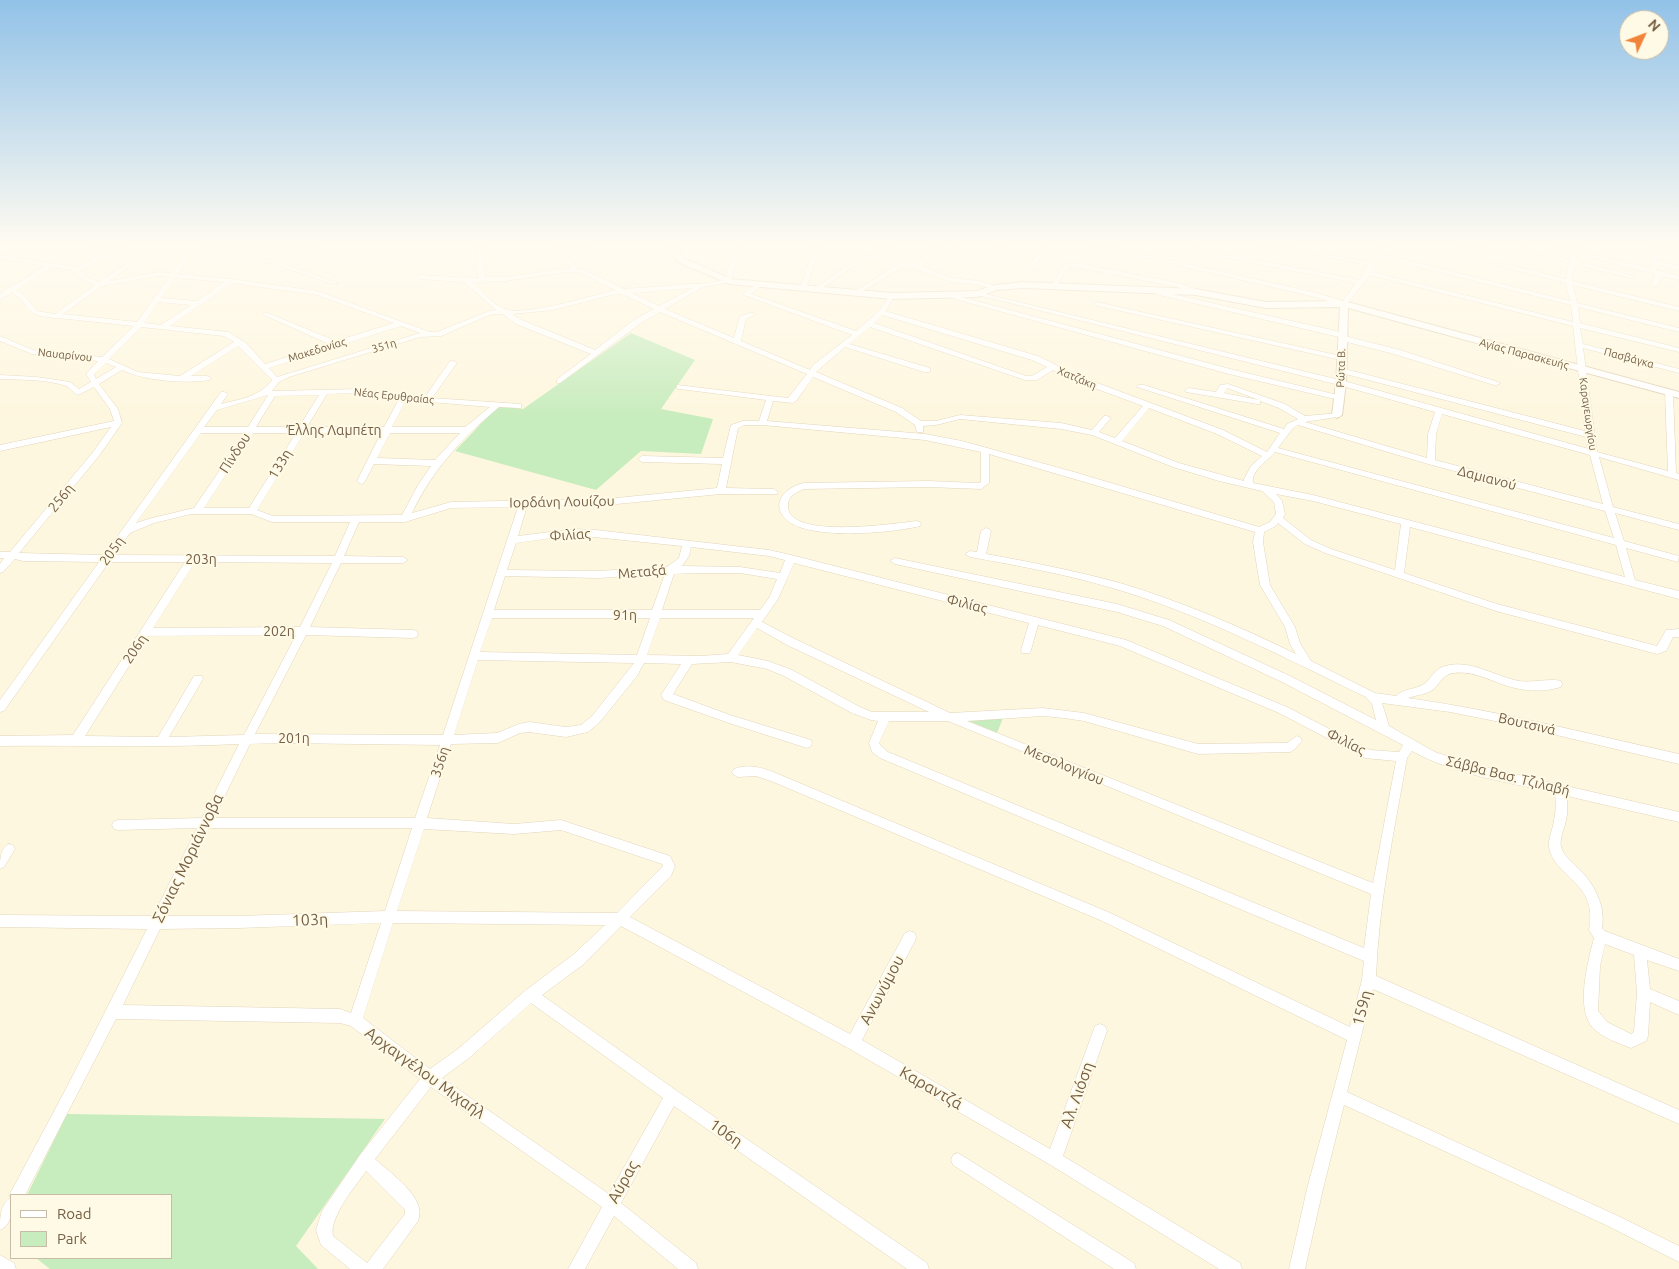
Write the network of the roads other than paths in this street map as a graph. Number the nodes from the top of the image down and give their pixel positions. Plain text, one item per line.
1 (26, 301) edge
2 (76, 301) edge
3 (156, 301) edge
4 (173, 301) edge
5 (199, 301) edge
6 (341, 301) edge
7 (491, 301) edge
8 (585, 301) edge
9 (641, 301) edge
10 (674, 301) edge
11 (766, 301) edge
12 (889, 301) edge
13 (969, 301) edge
14 (1006, 301) edge
15 (1192, 301) edge
16 (1246, 301) edge
17 (1334, 301) edge
18 (1346, 301) edge
19 (1483, 301) edge
20 (1563, 301) edge
21 (1647, 301) edge
22 (196, 303) junction
23 (1096, 304) dead end
24 (1344, 304) junction
25 (1574, 304) junction
26 (658, 309) junction
27 (1679, 309) edge
28 (503, 312) junction
29 (882, 312) junction
30 (266, 314) dead end
31 (752, 314) dead end
32 (55, 317) junction
33 (399, 324) junction
34 (869, 324) junction
35 (1576, 324) junction
36 (138, 325) junction
37 (163, 327) junction
38 (1679, 330) edge
39 (431, 334) junction
40 (857, 334) junction
41 (1342, 337) junction
42 (0, 338) edge
43 (239, 342) junction
44 (737, 342) junction
45 (334, 344) junction
46 (843, 344) junction
47 (1578, 344) junction
48 (1679, 350) edge
49 (595, 353) junction
50 (1341, 358) junction
51 (106, 360) junction
52 (332, 360) junction
53 (453, 362) dead end
54 (263, 367) junction
55 (1053, 367) junction
56 (120, 368) junction
57 (927, 370) dead end
58 (1341, 370) junction
59 (1582, 370) junction
60 (1679, 371) edge
61 (813, 373) junction
62 (0, 377) edge
63 (182, 378) junction
64 (207, 378) dead end
65 (276, 380) junction
66 (560, 381) dead end
67 (94, 383) junction
68 (1341, 383) junction
69 (1497, 383) dead end
70 (1141, 387) dead end
71 (680, 388) dead end
72 (1189, 390) dead end
73 (325, 391) junction
74 (270, 392) junction
75 (1669, 392) junction
76 (224, 394) dead end
77 (1679, 395) edge
78 (404, 396) junction
79 (1339, 398) junction
80 (770, 399) junction
81 (427, 400) junction
82 (497, 404) junction
83 (1148, 404) junction
84 (518, 406) dead end
85 (215, 408) junction
86 (1439, 410) junction
87 (1337, 415) joint
88 (1107, 418) dead end
89 (1301, 420) junction
90 (118, 422) junction
91 (762, 423) junction
92 (919, 424) junction
93 (386, 429) junction
94 (199, 430) junction
95 (250, 430) junction
96 (301, 430) junction
97 (468, 430) junction
98 (1285, 432) junction
99 (1094, 433) junction
100 (1590, 435) junction
101 (925, 438) junction
102 (1116, 442) junction
103 (0, 448) edge
104 (985, 450) junction
105 (1271, 453) junction
106 (1593, 453) junction
107 (642, 460) dead end
108 (370, 461) junction
109 (728, 461) junction
110 (1430, 462) junction
111 (436, 463) junction
112 (1676, 476) edge
113 (362, 480) dead end
114 (1249, 484) junction
115 (1266, 489) junction
116 (721, 492) junction
117 (774, 492) dead end
118 (524, 503) junction
119 (1610, 510) junction
120 (197, 511) junction
121 (252, 511) junction
122 (405, 519) junction
123 (1279, 519) junction
124 (355, 520) junction
125 (1406, 523) junction
126 (917, 524) dead end
127 (1679, 527) edge
128 (128, 530) junction
129 (1260, 530) junction
130 (986, 531) dead end
131 (512, 540) junction
132 (1622, 543) junction
133 (687, 544) junction
134 (970, 554) dead end
135 (13, 555) junction
136 (0, 556) edge
137 (981, 556) junction
138 (791, 558) junction
139 (107, 559) junction
140 (192, 559) junction
141 (1678, 559) edge
142 (339, 560) junction
143 (402, 560) dead end
144 (895, 561) dead end
145 (671, 569) junction
146 (0, 570) edge
147 (501, 573) junction
148 (1399, 573) junction
149 (782, 577) junction
150 (1631, 582) junction
151 (1679, 595) edge
152 (488, 614) junction
153 (656, 615) junction
154 (760, 618) junction
155 (1034, 621) junction
156 (302, 631) junction
157 (146, 632) junction
158 (1679, 633) edge
159 (413, 634) dead end
160 (1026, 650) dead end
161 (474, 656) junction
162 (731, 658) junction
163 (641, 659) junction
164 (689, 660) junction
165 (1307, 664) junction
166 (198, 678) dead end
167 (1557, 684) dead end
168 (1370, 694) junction
169 (1398, 701) junction
170 (0, 708) edge
171 (951, 716) junction
172 (885, 717) junction
173 (1384, 729) junction
174 (76, 740) junction
175 (246, 740) junction
176 (447, 740) junction
177 (0, 741) edge
178 (161, 741) junction
179 (1297, 741) dead end
180 (807, 743) dead end
181 (1410, 744) junction
182 (1402, 757) junction
183 (1679, 758) edge
184 (738, 772) dead end
185 (1561, 789) junction
186 (1679, 817) edge
187 (205, 823) junction
188 (420, 823) junction
189 (118, 826) dead end
190 (9, 850) dead end
191 (0, 863) edge
192 (1379, 891) junction
193 (389, 917) junction
194 (620, 920) junction
195 (0, 921) edge
196 (158, 923) junction
197 (1601, 936) junction
198 (910, 937) dead end
199 (1640, 950) junction
200 (1370, 957) junction
201 (1679, 965) edge
202 (1369, 980) junction
203 (1644, 993) junction
204 (531, 995) junction
205 (1679, 1008) edge
206 (114, 1012) junction
207 (355, 1021) junction
208 (1100, 1031) dead end
209 (1354, 1036) junction
210 (853, 1044) junction
211 (430, 1078) junction
212 (672, 1096) junction
213 (1340, 1096) junction
214 (1679, 1117) edge
215 (1054, 1159) junction
216 (365, 1160) junction
217 (958, 1160) dead end
218 (18, 1194) edge
219 (612, 1204) junction
220 (10, 1207) edge
221 (0, 1222) edge
222 (1679, 1254) edge
223 (0, 1263) edge
224 (8, 1269) edge
225 (362, 1269) edge
226 (373, 1269) edge
227 (576, 1269) edge
228 (690, 1269) edge
229 (921, 1269) edge
230 (1128, 1269) edge
231 (1234, 1269) edge
232 (1297, 1269) edge

1 - 32 street
2 - 32 street
3 - 36 street
4 - 22 street
5 - 22 street
6 - 33 street
7 - 28 street
8 - 28 street, 351η
9 - 26 street
10 - 26 street
11 - 40 street
12 - 29 street
13 - 79 street
14 - 68 street
15 - 41 street
16 - 24 street, Αγίας Παρασκευής
17 - 24 street
18 - 24 street
19 - 35 street
20 - 25 street
21 - 27 street
22 - 37 street
23 - 50 street
24 - 41 street, Ρώτα Β.
24 - 59 street, Αγίας Παρασκευής
25 - 35 street, Καραγεωργίου
25 - 38 street
26 - 44 street
26 - 49 street
28 - 39 street, 351η
28 - 49 street
29 - 34 street
29 - 55 street, Χατζάκη
30 - 45 street
31 - 44 street
32 - 36 street
33 - 39 street
33 - 45 street, Μακεδονίας
34 - 40 street
34 - 55 street
35 - 47 street, Καραγεωργίου
35 - 48 street
36 - 37 street
36 - 51 street
37 - 43 street
39 - 52 street, 351η
40 - 46 street
41 - 50 street, Ρώτα Β.
41 - 69 street
42 - 51 street, Ναυαρίνου
43 - 54 street
43 - 63 street
44 - 61 street
45 - 52 street
45 - 54 street, Μακεδονίας
46 - 57 street
46 - 61 street
47 - 59 street, Καραγεωργίου
47 - 60 street, Πασβάγκα
49 - 66 street
50 - 58 street, Ρώτα Β.
51 - 56 street, Ναυαρίνου
51 - 67 street
52 - 65 street, 351η
53 - 81 street
54 - 65 street
55 - 83 street, Χατζάκη
56 - 63 street, Ναυαρίνου
56 - 67 street
58 - 68 street, Ρώτα Β.
58 - 100 street
59 - 75 street, Αγίας Παρασκευής
59 - 100 street, Καραγεωργίου
61 - 80 street
61 - 92 street
62 - 67 street
63 - 64 street, Ναυαρίνου
65 - 74 street, Πίνδου
67 - 90 street
68 - 79 street, Ρώτα Β.
68 - 86 street
70 - 98 street
71 - 80 street
72 - 89 street, Δαμιανού
73 - 74 street, Νέας Ερυθραίας
73 - 78 street, Νέας Ερυθραίας
73 - 96 street, 133η
74 - 85 street, Νέας Ερυθραίας
74 - 95 street, Πίνδου
75 - 77 street, Αγίας Παρασκευής
75 - 112 street
76 - 85 street, 205η
78 - 81 street, Νέας Ερυθραίας
78 - 93 street
79 - 87 street, Ρώτα Β.
80 - 91 street
81 - 82 street, Νέας Ερυθραίας
82 - 84 street, Νέας Ερυθραίας
82 - 97 street
83 - 102 street
83 - 105 street, Χατζάκη
85 - 94 street, 205η
86 - 106 street
86 - 110 street
87 - 89 street
88 - 99 street
89 - 98 street
89 - 110 street, Δαμιανού
90 - 103 street
90 - 135 street, 256η
91 - 101 street
91 - 109 street
92 - 99 street
92 - 101 street
93 - 96 street, Έλλης Λαμπέτη
93 - 97 street, Έλλης Λαμπέτη
93 - 108 street
94 - 95 street, Έλλης Λαμπέτη
94 - 128 street, 205η
95 - 96 street, Έλλης Λαμπέτη
95 - 120 street, Πίνδου
96 - 121 street, 133η
97 - 111 street
98 - 105 street
99 - 102 street
100 - 106 street, Καραγεωργίου
101 - 104 street
102 - 114 street
104 - 126 street
104 - 129 street
105 - 114 street
105 - 132 street, Χατζάκη
106 - 112 street
106 - 119 street, Καραγεωργίου
107 - 109 street
108 - 111 street
108 - 113 street
109 - 116 street
110 - 119 street, Δαμιανού
111 - 122 street
114 - 115 street
115 - 123 street
115 - 125 street
116 - 117 street, Ιορδάνη Λουίζου
116 - 118 street, Ιορδάνη Λουίζου
118 - 122 street, Ιορδάνη Λουίζου
118 - 131 street, 356η
119 - 127 street, Δαμιανού
119 - 132 street, Καραγεωργίου
120 - 121 street, Ιορδάνη Λουίζου
120 - 128 street, Ιορδάνη Λουίζου
121 - 124 street, Ιορδάνη Λουίζου
122 - 124 street, Ιορδάνη Λουίζου
123 - 129 street
123 - 148 street
124 - 142 street, Σόνιας Μοριάννοβα
125 - 148 street
125 - 150 street
128 - 139 street, 205η
129 - 165 street
130 - 137 street
131 - 133 street, Φιλίας
131 - 147 street, 356η
132 - 141 street, Χατζάκη
132 - 150 street, Καραγεωργίου
133 - 138 street, Φιλίας
133 - 145 street
134 - 137 street, Βουτσινά
135 - 136 street, 203η
135 - 139 street, 203η
135 - 146 street, 256η
137 - 165 street, Βουτσινά
138 - 149 street
138 - 155 street, Φιλίας
139 - 140 street, 203η
139 - 170 street, 205η
140 - 142 street, 203η
140 - 157 street, 206η
142 - 143 street, 203η
142 - 156 street, Σόνιας Μοριάννοβα
144 - 173 street, Σάββα Βασ. Τζιλαβή
145 - 147 street, Μεταξά
145 - 149 street, Μεταξά
145 - 153 street
147 - 152 street, 356η
148 - 158 street
149 - 154 street
150 - 151 street
152 - 153 street, 91η
152 - 161 street, 356η
153 - 154 street, 91η
153 - 163 street
154 - 162 street
154 - 171 street, Μεσολογγίου
155 - 160 street
155 - 182 street, Φιλίας
156 - 157 street, 202η
156 - 159 street, 202η
156 - 175 street, Σόνιας Μοριάννοβα
157 - 174 street, 206η
161 - 163 street
161 - 176 street, 356η
162 - 164 street
162 - 172 street
163 - 164 street
163 - 176 street, 201η
164 - 180 street
165 - 168 street, Βουτσινά
166 - 178 street
167 - 169 street
168 - 169 street, Βουτσινά
168 - 173 street
169 - 183 street, Βουτσινά
171 - 172 street
171 - 179 street
171 - 192 street, Μεσολογγίου
172 - 200 street
173 - 181 street, Σάββα Βασ. Τζιλαβή
174 - 177 street, 201η
174 - 178 street, 201η
175 - 176 street, 201η
175 - 178 street, 201η
175 - 187 street, Σόνιας Μοριάννοβα
176 - 188 street, 356η
181 - 182 street, 159η
181 - 185 street, Σάββα Βασ. Τζιλαβή
182 - 192 street, 159η
184 - 209 street
185 - 186 street, Σάββα Βασ. Τζιλαβή
185 - 197 street
187 - 188 street
187 - 189 street
187 - 196 street, Σόνιας Μοριάννοβα
188 - 193 street, 356η
188 - 194 street
190 - 191 street
192 - 200 street, 159η
193 - 194 street, 103η
193 - 196 street, 103η
193 - 207 street, 356η
194 - 204 street
194 - 210 street, Καραντζά
195 - 196 street, 103η
196 - 206 street, Σόνιας Μοριάννοβα
197 - 199 street
197 - 203 street
198 - 210 street, Ανωνύμου
199 - 201 street
199 - 203 street
200 - 202 street, 159η
202 - 209 street, 159η
202 - 214 street
203 - 205 street
204 - 211 street
204 - 212 street, 106η
206 - 207 street, Αρχαγγέλου Μιχαήλ
206 - 218 street, Σόνιας Μοριάννοβα
207 - 211 street, Αρχαγγέλου Μιχαήλ
208 - 215 street, Αλ. Λιόση
209 - 213 street, 159η
210 - 215 street, Καραντζά
211 - 216 street
211 - 219 street, Αρχαγγέλου Μιχαήλ
212 - 219 street, Αύρας
212 - 229 street, 106η
213 - 222 street
213 - 232 street, 159η
215 - 231 street, Καραντζά
216 - 225 street
216 - 226 street
217 - 230 street
219 - 227 street, Αύρας
219 - 228 street, Αρχαγγέλου Μιχαήλ
220 - 221 street
223 - 224 street

